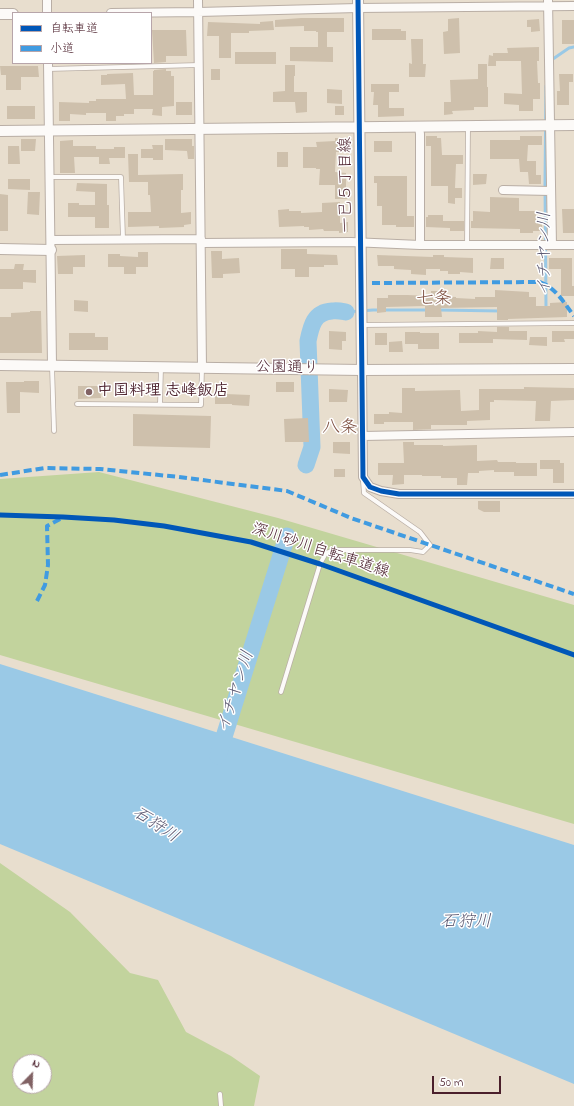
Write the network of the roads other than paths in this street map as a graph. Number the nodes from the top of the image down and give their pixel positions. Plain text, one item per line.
1 (47, 0) edge
2 (198, 0) edge
3 (548, 3) edge
4 (358, 4) edge
5 (574, 6) edge
6 (47, 12) edge
7 (198, 12) junction
8 (152, 13) edge
9 (0, 14) edge
10 (12, 14) edge
11 (48, 66) edge
12 (199, 66) junction
13 (550, 125) junction
14 (574, 125) edge
15 (468, 126) junction
16 (419, 127) junction
17 (360, 128) junction
18 (200, 130) junction
19 (0, 131) edge
20 (49, 131) junction
21 (50, 177) junction
22 (503, 190) dead end
23 (551, 190) junction
24 (123, 239) junction
25 (201, 241) junction
26 (360, 243) junction
27 (51, 245) junction
28 (420, 245) junction
29 (467, 245) junction
30 (552, 245) junction
31 (574, 245) edge
32 (0, 249) edge
33 (574, 323) edge
34 (361, 325) junction
35 (0, 364) edge
36 (52, 365) junction
37 (161, 367) junction
38 (202, 367) junction
39 (574, 369) edge
40 (362, 370) junction
41 (77, 404) dead end
42 (160, 404) junction
43 (54, 431) dead end
44 (574, 432) edge
45 (363, 436) junction
46 (363, 477) junction
47 (574, 494) edge
48 (281, 692) dead end
49 (220, 1094) dead end
50 (221, 1106) edge

1 - 6 street
2 - 7 street
3 - 4 street
3 - 5 street
3 - 13 street
4 - 7 street
4 - 17 street, 一已５丁目線
7 - 8 street
7 - 12 street
9 - 10 street
11 - 12 lane
11 - 20 street
12 - 18 street
13 - 14 street
13 - 15 street
13 - 23 street
15 - 16 street
15 - 29 lane
16 - 17 street
16 - 28 street
17 - 18 street
17 - 26 street, 一已５丁目線
18 - 20 street
18 - 25 street
19 - 20 street
20 - 21 street
21 - 24 lane
21 - 27 street
22 - 23 street
23 - 30 street
24 - 25 street
24 - 27 street
25 - 26 street
25 - 38 street
26 - 28 street
26 - 34 street, 一已５丁目線
27 - 32 street
27 - 36 street
28 - 29 street
29 - 30 street
30 - 31 street
33 - 34 lane
34 - 40 street, 一已５丁目線
35 - 36 street, 公園通り
36 - 37 street, 公園通り
36 - 43 lane
37 - 38 street, 公園通り
37 - 42 lane
38 - 40 street, 公園通り
38 - 42 lane
39 - 40 street, 公園通り
40 - 45 street
41 - 42 lane
44 - 45 street
45 - 46 street
46 - 47 street
46 - 48 lane
49 - 50 lane

